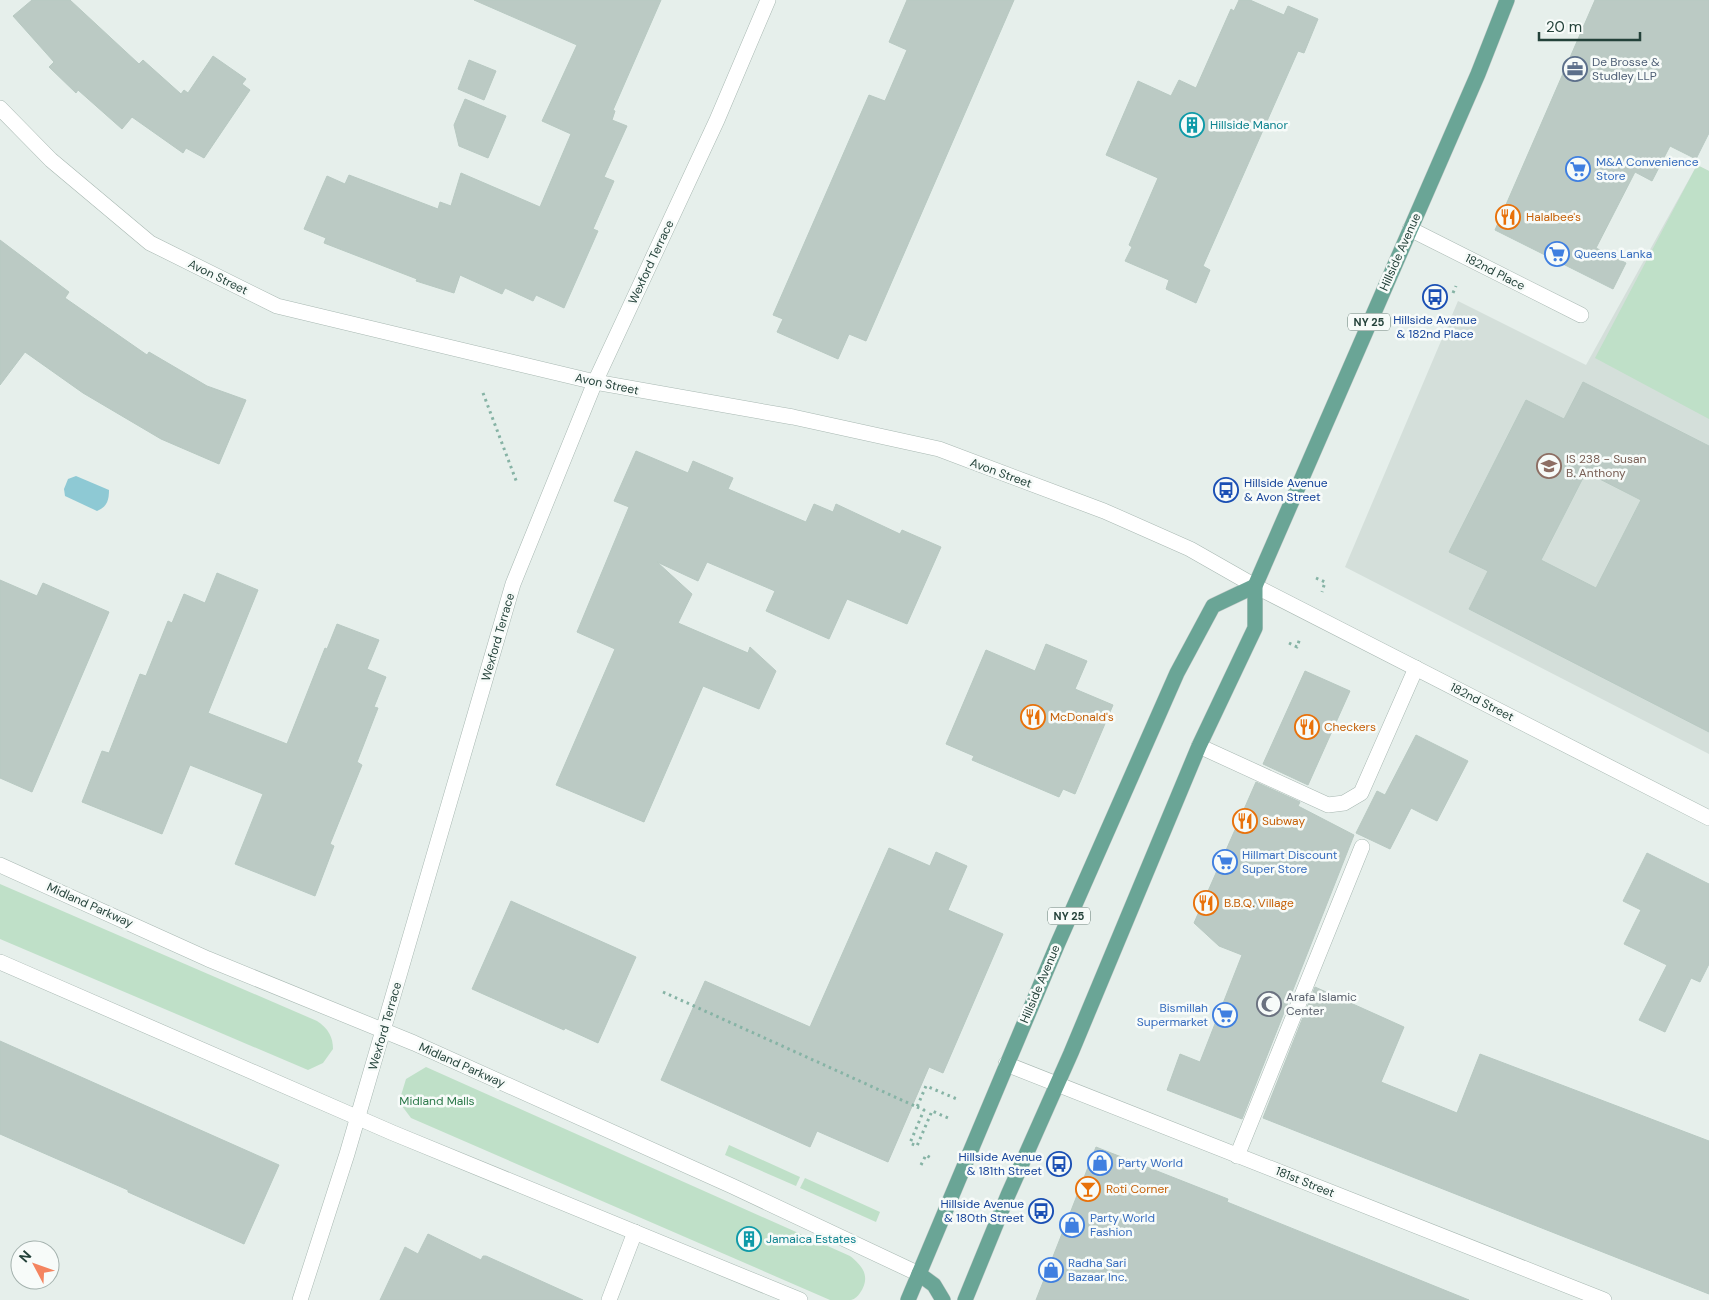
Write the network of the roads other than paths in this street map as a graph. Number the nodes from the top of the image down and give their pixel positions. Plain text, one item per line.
1 (768, 0) edge
2 (1507, 0) edge
3 (0, 108) edge
4 (1410, 229) junction
5 (1581, 315) dead end
6 (595, 382) junction
7 (1255, 586) junction
8 (1416, 668) junction
9 (1198, 746) junction
10 (1709, 818) edge
11 (1362, 847) dead end
12 (0, 865) edge
13 (0, 962) edge
14 (384, 1030) junction
15 (1006, 1064) junction
16 (1057, 1085) junction
17 (358, 1118) junction
18 (1237, 1156) junction
19 (635, 1232) junction
20 (919, 1274) junction
21 (300, 1300) edge
22 (609, 1300) edge
23 (800, 1300) edge
24 (908, 1300) edge
25 (944, 1300) edge
26 (965, 1300) edge
27 (1604, 1300) edge

1 - 6 street, Wexford Terrace
2 - 4 main road, Hillside Avenue / NY 25
3 - 6 street, Avon Street
4 - 5 street, 182nd Place
4 - 7 main road, Hillside Avenue / NY 25
6 - 7 street, Avon Street
6 - 14 street, Wexford Terrace
7 - 8 street, 182nd Street
7 - 9 main road, Hillside Avenue / NY 25
7 - 15 main road, Hillside Avenue / NY 25
8 - 9 street
8 - 10 street, 182nd Street
9 - 16 main road, Hillside Avenue / NY 25
11 - 18 street
12 - 14 street, Midland Parkway
13 - 17 street
14 - 17 street, Wexford Terrace
14 - 20 street, Midland Parkway
15 - 16 street, 181st Street
15 - 20 main road, Hillside Avenue / NY 25
16 - 18 street, 181st Street
16 - 26 main road, Hillside Avenue / NY 25
17 - 19 street
17 - 21 street, Wexford Terrace
18 - 27 street, 181st Street
19 - 22 street
19 - 23 street
20 - 24 main road, Hillside Avenue / NY 25
20 - 25 main road

